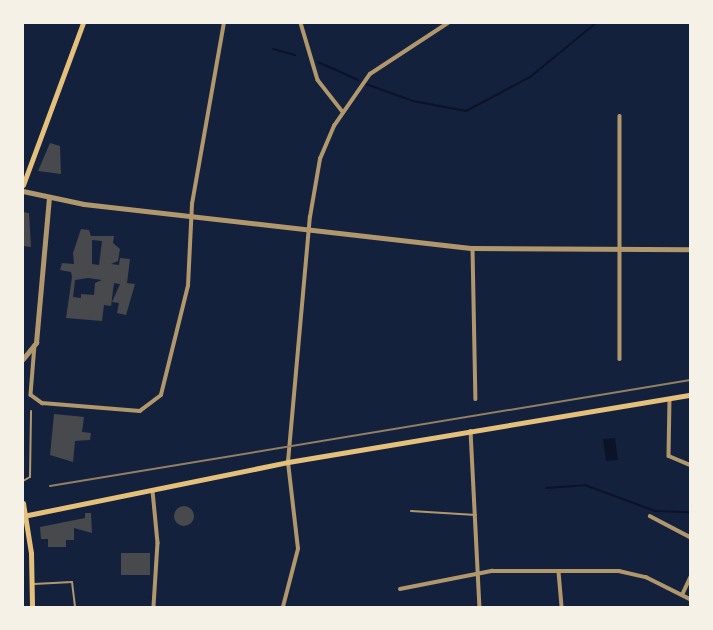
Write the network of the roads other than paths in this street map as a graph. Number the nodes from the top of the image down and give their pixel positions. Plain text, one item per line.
1 (83, 23) edge
2 (224, 23) edge
3 (301, 23) edge
4 (448, 23) edge
5 (343, 112) junction
6 (620, 116) dead end
7 (23, 185) edge
8 (23, 191) edge
9 (49, 198) junction
10 (193, 217) junction
11 (309, 230) junction
12 (473, 248) junction
13 (619, 249) junction
14 (690, 249) edge
15 (36, 343) junction
16 (23, 359) edge
17 (620, 359) dead end
18 (690, 395) edge
19 (670, 398) junction
20 (476, 399) dead end
21 (31, 411) dead end
22 (471, 431) junction
23 (288, 462) junction
24 (690, 465) edge
25 (23, 481) edge
26 (153, 489) junction
27 (23, 504) edge
28 (411, 510) dead end
29 (477, 514) junction
30 (24, 516) edge
31 (650, 516) dead end
32 (690, 537) edge
33 (479, 572) junction
34 (559, 572) junction
35 (690, 578) edge
36 (33, 584) junction
37 (400, 589) dead end
38 (683, 593) junction
39 (690, 599) edge
40 (32, 607) edge
41 (75, 607) edge
42 (154, 607) edge
43 (284, 607) edge
44 (480, 607) edge
45 (562, 607) edge

1 - 7 main road
2 - 10 street
3 - 5 street
4 - 5 street
5 - 11 street
6 - 13 street
8 - 9 street
9 - 10 street
9 - 15 street
10 - 11 street
10 - 15 street
11 - 12 street
11 - 23 street
12 - 13 street
12 - 20 street
13 - 14 street
13 - 17 street
15 - 16 street
18 - 19 main road
19 - 22 main road
19 - 24 street
21 - 25 lane
22 - 23 main road
22 - 29 street
23 - 26 main road
23 - 43 street
26 - 30 main road
26 - 42 street
27 - 30 main road
28 - 29 lane
29 - 33 street
30 - 36 main road
31 - 32 street
33 - 34 street
33 - 37 street
33 - 44 street
34 - 38 street
34 - 45 street
35 - 38 street
36 - 40 main road
36 - 41 lane
38 - 39 street

